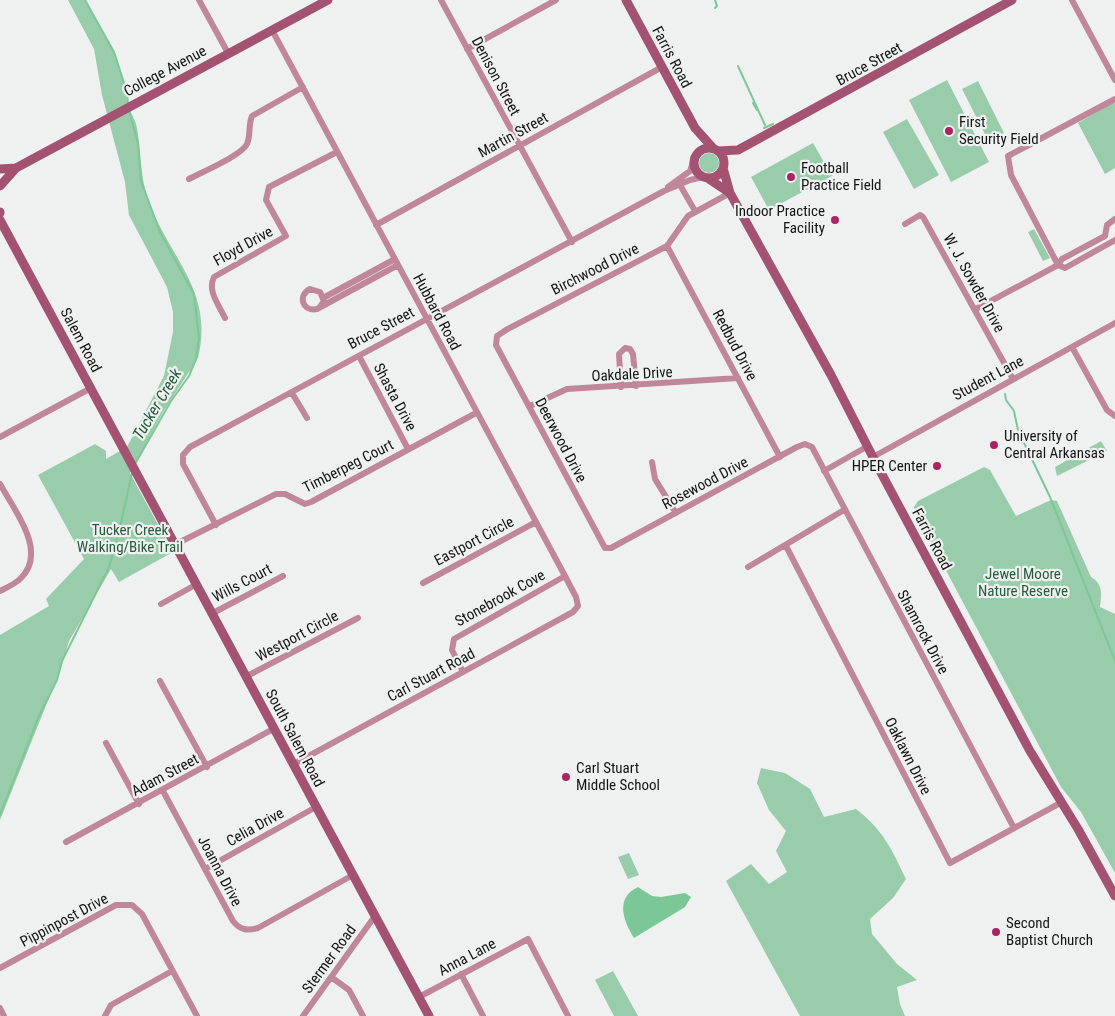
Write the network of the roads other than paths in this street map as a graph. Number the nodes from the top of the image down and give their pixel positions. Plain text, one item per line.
1 (199, 0) edge
2 (328, 0) edge
3 (441, 0) edge
4 (556, 0) edge
5 (626, 0) edge
6 (1012, 0) edge
7 (1072, 0) edge
8 (272, 30) junction
9 (467, 49) junction
10 (228, 53) junction
11 (662, 67) junction
12 (1115, 80) edge
13 (303, 87) junction
14 (1115, 99) edge
15 (695, 128) junction
16 (518, 146) junction
17 (715, 150) junction
18 (738, 150) junction
19 (337, 152) junction
20 (695, 158) junction
21 (724, 167) junction
22 (14, 168) junction
23 (0, 171) edge
24 (706, 178) junction
25 (189, 179) dead end
26 (680, 185) junction
27 (0, 186) edge
28 (664, 191) junction
29 (730, 193) junction
30 (695, 212) junction
31 (1115, 219) edge
32 (0, 220) edge
33 (905, 224) dead end
34 (376, 225) junction
35 (1105, 236) junction
36 (1114, 241) edge
37 (572, 242) junction
38 (667, 246) junction
39 (397, 262) junction
40 (1058, 265) junction
41 (323, 298) junction
42 (320, 307) junction
43 (976, 309) junction
44 (225, 318) dead end
45 (427, 320) junction
46 (1115, 323) edge
47 (497, 336) joint
48 (1072, 347) junction
49 (359, 356) junction
50 (738, 378) junction
51 (1013, 379) junction
52 (636, 386) junction
53 (621, 387) junction
54 (91, 388) junction
55 (292, 392) junction
56 (530, 406) junction
57 (476, 413) junction
58 (1115, 416) edge
59 (306, 418) dead end
60 (0, 437) edge
61 (868, 446) junction
62 (812, 447) joint
63 (408, 449) junction
64 (780, 457) junction
65 (873, 457) junction
66 (652, 462) dead end
67 (824, 471) junction
68 (137, 473) joint
69 (0, 484) edge
70 (844, 510) junction
71 (676, 513) junction
72 (536, 522) junction
73 (216, 525) junction
74 (176, 544) junction
75 (786, 546) junction
76 (611, 548) joint
77 (748, 567) dead end
78 (283, 576) dead end
79 (565, 576) junction
80 (423, 582) dead end
81 (197, 584) junction
82 (0, 591) edge
83 (160, 604) dead end
84 (578, 606) joint
85 (213, 613) junction
86 (358, 618) dead end
87 (463, 672) junction
88 (247, 676) junction
89 (160, 681) dead end
90 (275, 728) junction
91 (106, 743) dead end
92 (294, 764) junction
93 (207, 767) junction
94 (163, 791) junction
95 (1062, 802) junction
96 (139, 804) junction
97 (316, 807) junction
98 (1014, 828) junction
99 (66, 842) dead end
100 (205, 868) junction
101 (353, 875) junction
102 (1115, 896) edge
103 (375, 916) junction
104 (0, 968) edge
105 (172, 971) junction
106 (461, 974) junction
107 (331, 977) junction
108 (419, 997) junction
109 (0, 1008) edge
110 (4, 1016) edge
111 (105, 1016) edge
112 (197, 1016) edge
113 (303, 1016) edge
114 (363, 1016) edge
115 (429, 1016) edge
116 (483, 1016) edge
117 (568, 1016) edge

1 - 10 street
2 - 8 street, College Avenue
3 - 9 street, Denison Street
4 - 9 street
5 - 11 street, Farris Road
6 - 18 street, Bruce Street
7 - 12 street
8 - 10 street, College Avenue
8 - 13 street, Hubbard Road
9 - 16 street, Denison Street
10 - 22 street, College Avenue
11 - 15 street, Farris Road
11 - 16 street, Martin Street
13 - 19 street, Hubbard Road
13 - 25 street
14 - 40 street
15 - 17 street, Farris Road
15 - 20 street, Farris Road
16 - 34 street, Martin Street
16 - 37 street, Denison Street
17 - 18 street, Bruce Street
17 - 20 street
17 - 21 street
18 - 21 street, Bruce Street
19 - 34 street, Hubbard Road
19 - 44 street, Floyd Drive
20 - 24 street
20 - 28 street, Bruce Street
21 - 24 street
21 - 29 street, Farris Road
22 - 23 street, College Avenue
22 - 27 street, College Avenue
24 - 26 street, Bruce Street
24 - 29 street, Farris Road
26 - 28 street, Bruce Street
26 - 30 street
28 - 37 street, Bruce Street
29 - 30 street, Birchwood Drive
29 - 61 street, Farris Road
30 - 38 street, Birchwood Drive
31 - 35 street
32 - 54 street, Salem Road
33 - 43 street, W. J. Sowder Drive
34 - 39 street, Hubbard Road
35 - 36 street
35 - 40 street
36 - 40 street
37 - 45 street, Bruce Street
38 - 47 street, Birchwood Drive
38 - 50 street, Redbud Drive
39 - 41 street
39 - 42 street
39 - 45 street, Hubbard Road
40 - 43 street
41 - 42 street
41 - 42 street
43 - 51 street, W. J. Sowder Drive
45 - 49 street, Bruce Street
45 - 57 street, Hubbard Road
46 - 48 street, Student Lane
47 - 56 street, Deerwood Drive
48 - 51 street, Student Lane
48 - 58 street
49 - 55 street, Bruce Street
49 - 63 street, Shasta Drive
50 - 52 street, Oakdale Drive
50 - 64 street, Redbud Drive
51 - 65 street, Student Lane
52 - 53 street, Oakdale Drive
52 - 53 street
53 - 56 street, Oakdale Drive
54 - 60 street
54 - 68 street, Salem Road
55 - 59 street
55 - 73 street, Bruce Street
56 - 76 street, Deerwood Drive
57 - 63 street, Timberpeg Court
57 - 72 street, Hubbard Road
61 - 65 street, Farris Road
61 - 67 street
62 - 64 street, Rosewood Drive
62 - 67 street, Shamrock Drive
63 - 73 street, Timberpeg Court
64 - 71 street, Rosewood Drive
65 - 95 street, Farris Road
66 - 71 street
67 - 70 street, Shamrock Drive
68 - 74 street, South Salem Road
69 - 82 street
70 - 75 street
70 - 98 street, Shamrock Drive
71 - 76 street, Rosewood Drive
72 - 79 street, Hubbard Road
72 - 80 street, Eastport Circle
73 - 74 street, Timberpeg Court
74 - 81 street, South Salem Road
75 - 77 street
75 - 98 street, Oaklawn Drive
78 - 85 street, Wills Court
79 - 84 street, Hubbard Road
79 - 87 street, Stonebrook Cove
81 - 83 street
81 - 85 street, South Salem Road
84 - 87 street, Carl Stuart Road
85 - 88 street, South Salem Road
86 - 88 street, Westport Circle
87 - 92 street, Carl Stuart Road
88 - 90 street, South Salem Road
89 - 93 street
90 - 92 street, South Salem Road
90 - 93 street, Adam Street
91 - 96 street
92 - 97 street, South Salem Road
93 - 94 street, Adam Street
94 - 96 street, Adam Street
94 - 100 street, Joanna Drive
95 - 98 street, Oaklawn Drive
95 - 102 street, Farris Road
96 - 99 street, Adam Street
97 - 100 street, Celia Drive
97 - 101 street, South Salem Road
100 - 101 street, Joanna Drive
101 - 103 street, South Salem Road
103 - 107 street, Stermer Road
103 - 108 street, South Salem Road
104 - 105 street, Pippinpost Drive
105 - 111 street
105 - 112 street
106 - 108 street, Anna Lane
106 - 116 street
106 - 117 street, Anna Lane
107 - 113 street, Stermer Road
107 - 114 street
108 - 115 street, South Salem Road
109 - 110 street

